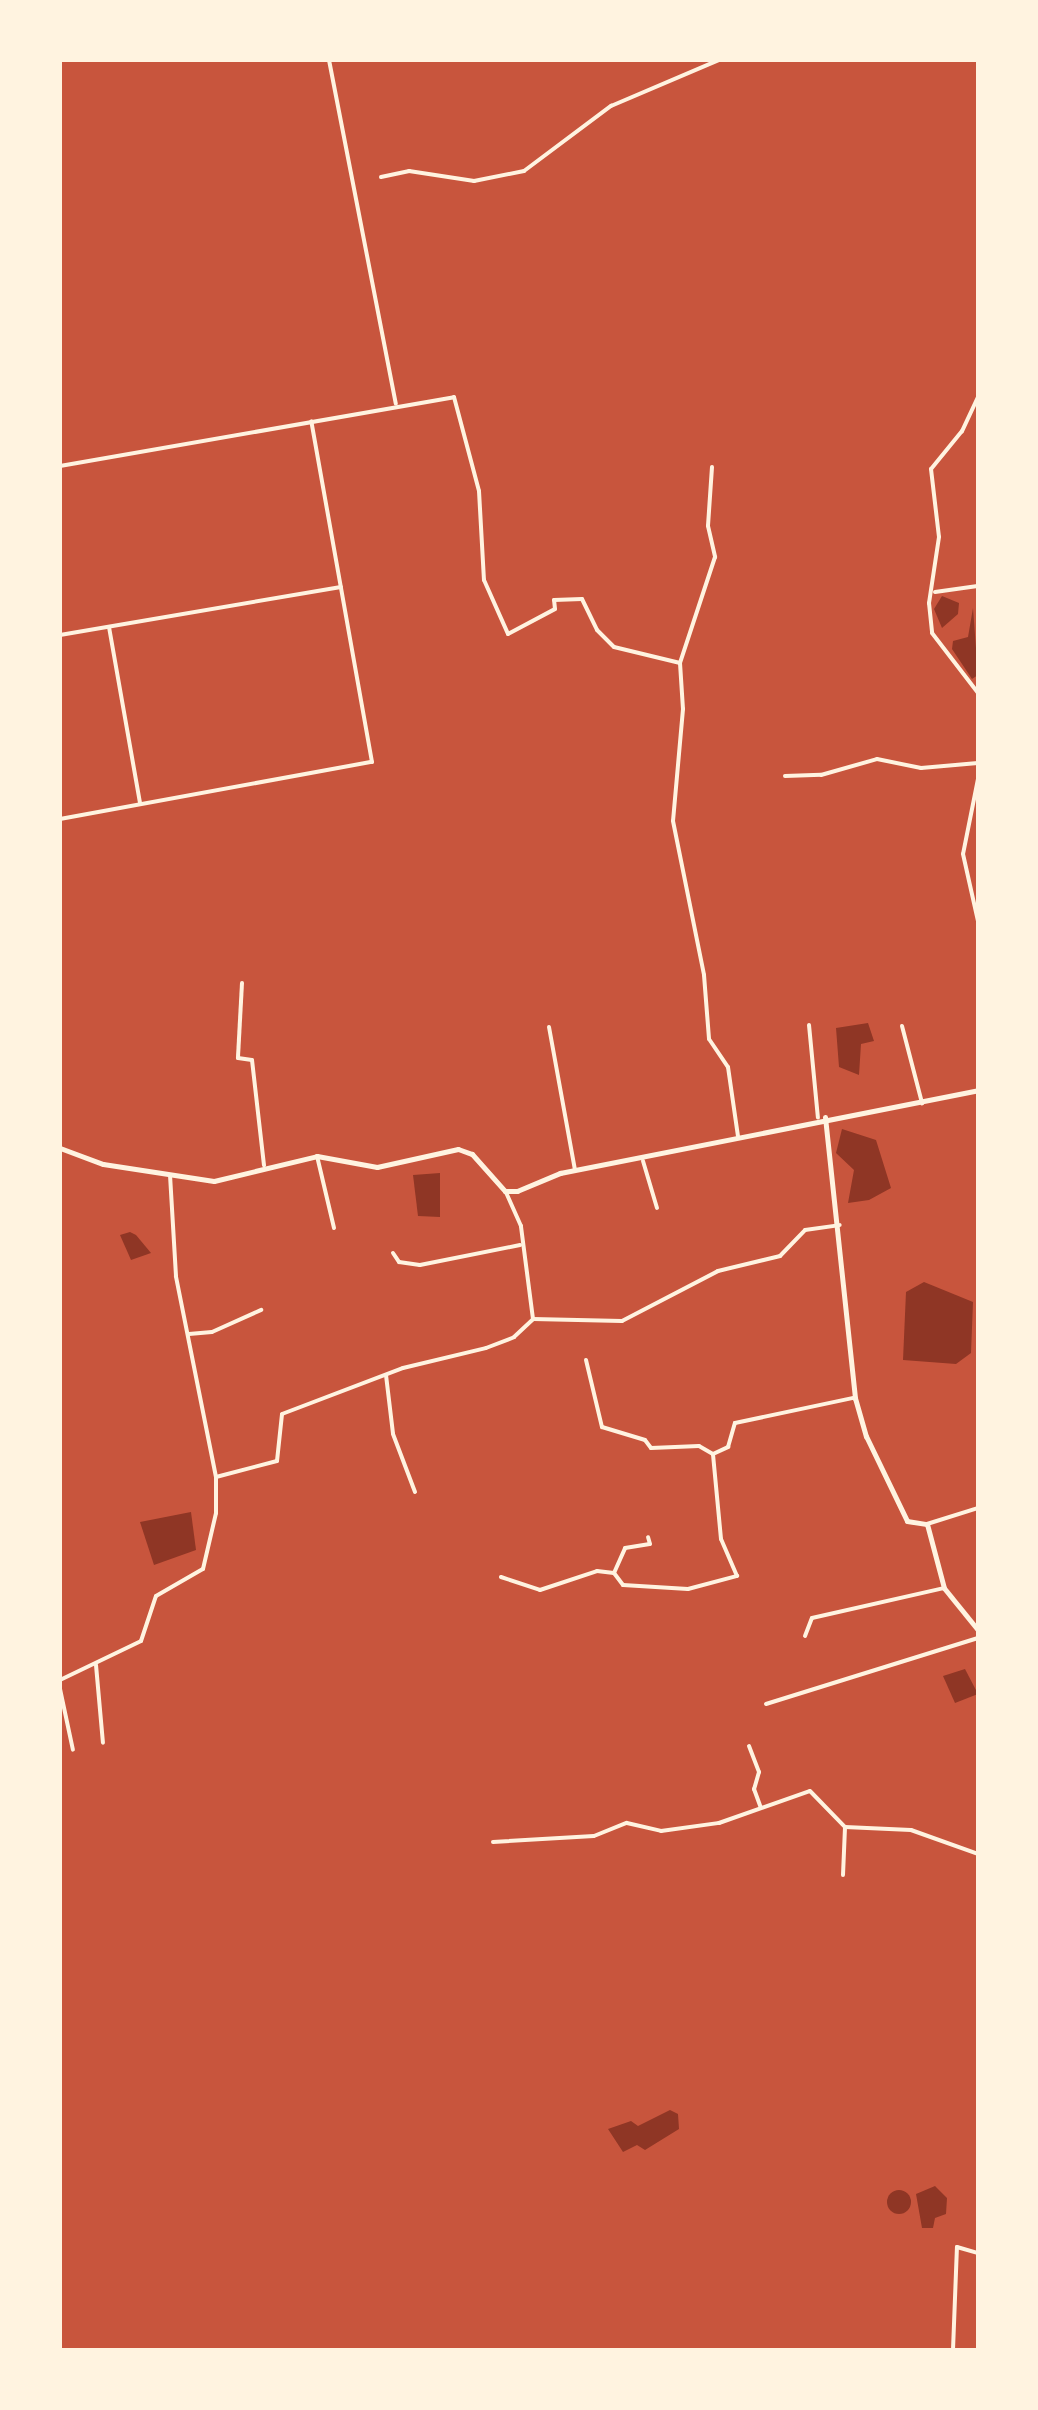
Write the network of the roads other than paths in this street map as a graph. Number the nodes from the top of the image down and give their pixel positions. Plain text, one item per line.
1 (329, 60) edge
2 (719, 60) edge
3 (381, 177) dead end
4 (978, 398) edge
5 (396, 404) junction
6 (310, 422) junction
7 (60, 466) edge
8 (712, 467) dead end
9 (978, 586) edge
10 (342, 587) junction
11 (935, 592) junction
12 (109, 627) junction
13 (60, 635) edge
14 (680, 664) junction
15 (978, 694) edge
16 (978, 763) edge
17 (786, 776) dead end
18 (978, 779) edge
19 (140, 803) junction
20 (60, 819) edge
21 (978, 921) edge
22 (242, 983) dead end
23 (809, 1026) dead end
24 (902, 1026) dead end
25 (550, 1027) dead end
26 (978, 1090) edge
27 (922, 1103) junction
28 (821, 1117) junction
29 (738, 1136) junction
30 (60, 1148) edge
31 (317, 1156) junction
32 (643, 1161) junction
33 (264, 1165) junction
34 (575, 1170) junction
35 (170, 1174) junction
36 (505, 1191) junction
37 (658, 1208) dead end
38 (840, 1225) junction
39 (334, 1228) dead end
40 (520, 1245) junction
41 (393, 1253) dead end
42 (261, 1310) dead end
43 (533, 1319) junction
44 (190, 1334) junction
45 (586, 1360) dead end
46 (386, 1374) junction
47 (855, 1398) junction
48 (712, 1454) junction
49 (216, 1477) junction
50 (415, 1492) dead end
51 (978, 1508) edge
52 (927, 1524) junction
53 (648, 1537) dead end
54 (614, 1573) junction
55 (500, 1578) dead end
56 (944, 1588) junction
57 (978, 1634) edge
58 (804, 1636) dead end
59 (96, 1665) junction
60 (60, 1680) edge
61 (60, 1690) edge
62 (766, 1704) dead end
63 (103, 1743) dead end
64 (748, 1746) dead end
65 (73, 1750) dead end
66 (761, 1808) junction
67 (845, 1827) junction
68 (493, 1842) dead end
69 (978, 1854) edge
70 (843, 1874) dead end
71 (978, 2252) edge
72 (952, 2350) edge

1 - 5 street
2 - 3 street
4 - 11 street
5 - 6 street
5 - 14 street
6 - 7 street
6 - 10 street
8 - 14 street
9 - 11 street
10 - 12 street
10 - 19 street
11 - 15 street
12 - 13 street
12 - 19 street
14 - 29 street
16 - 17 street
18 - 21 street
19 - 20 street
22 - 33 street
23 - 28 street
24 - 27 street
25 - 34 street
26 - 27 street
27 - 28 street
28 - 29 street
28 - 38 street
29 - 32 street
30 - 35 street
31 - 33 street
31 - 36 street
31 - 39 street
32 - 34 street
32 - 37 street
33 - 35 street
34 - 36 street
35 - 44 street
36 - 40 street
38 - 43 street
38 - 47 street
40 - 41 street
40 - 43 street
42 - 44 street
43 - 46 street
44 - 49 street
45 - 48 street
46 - 49 street
46 - 50 street
47 - 48 street
47 - 52 street
48 - 54 street
49 - 59 street
51 - 52 street
52 - 56 street
53 - 54 street
54 - 55 street
56 - 57 street
56 - 58 street
57 - 62 street
59 - 60 street
59 - 63 street
61 - 65 street
64 - 66 street
66 - 67 street
66 - 68 street
67 - 69 street
67 - 70 street
71 - 72 street

